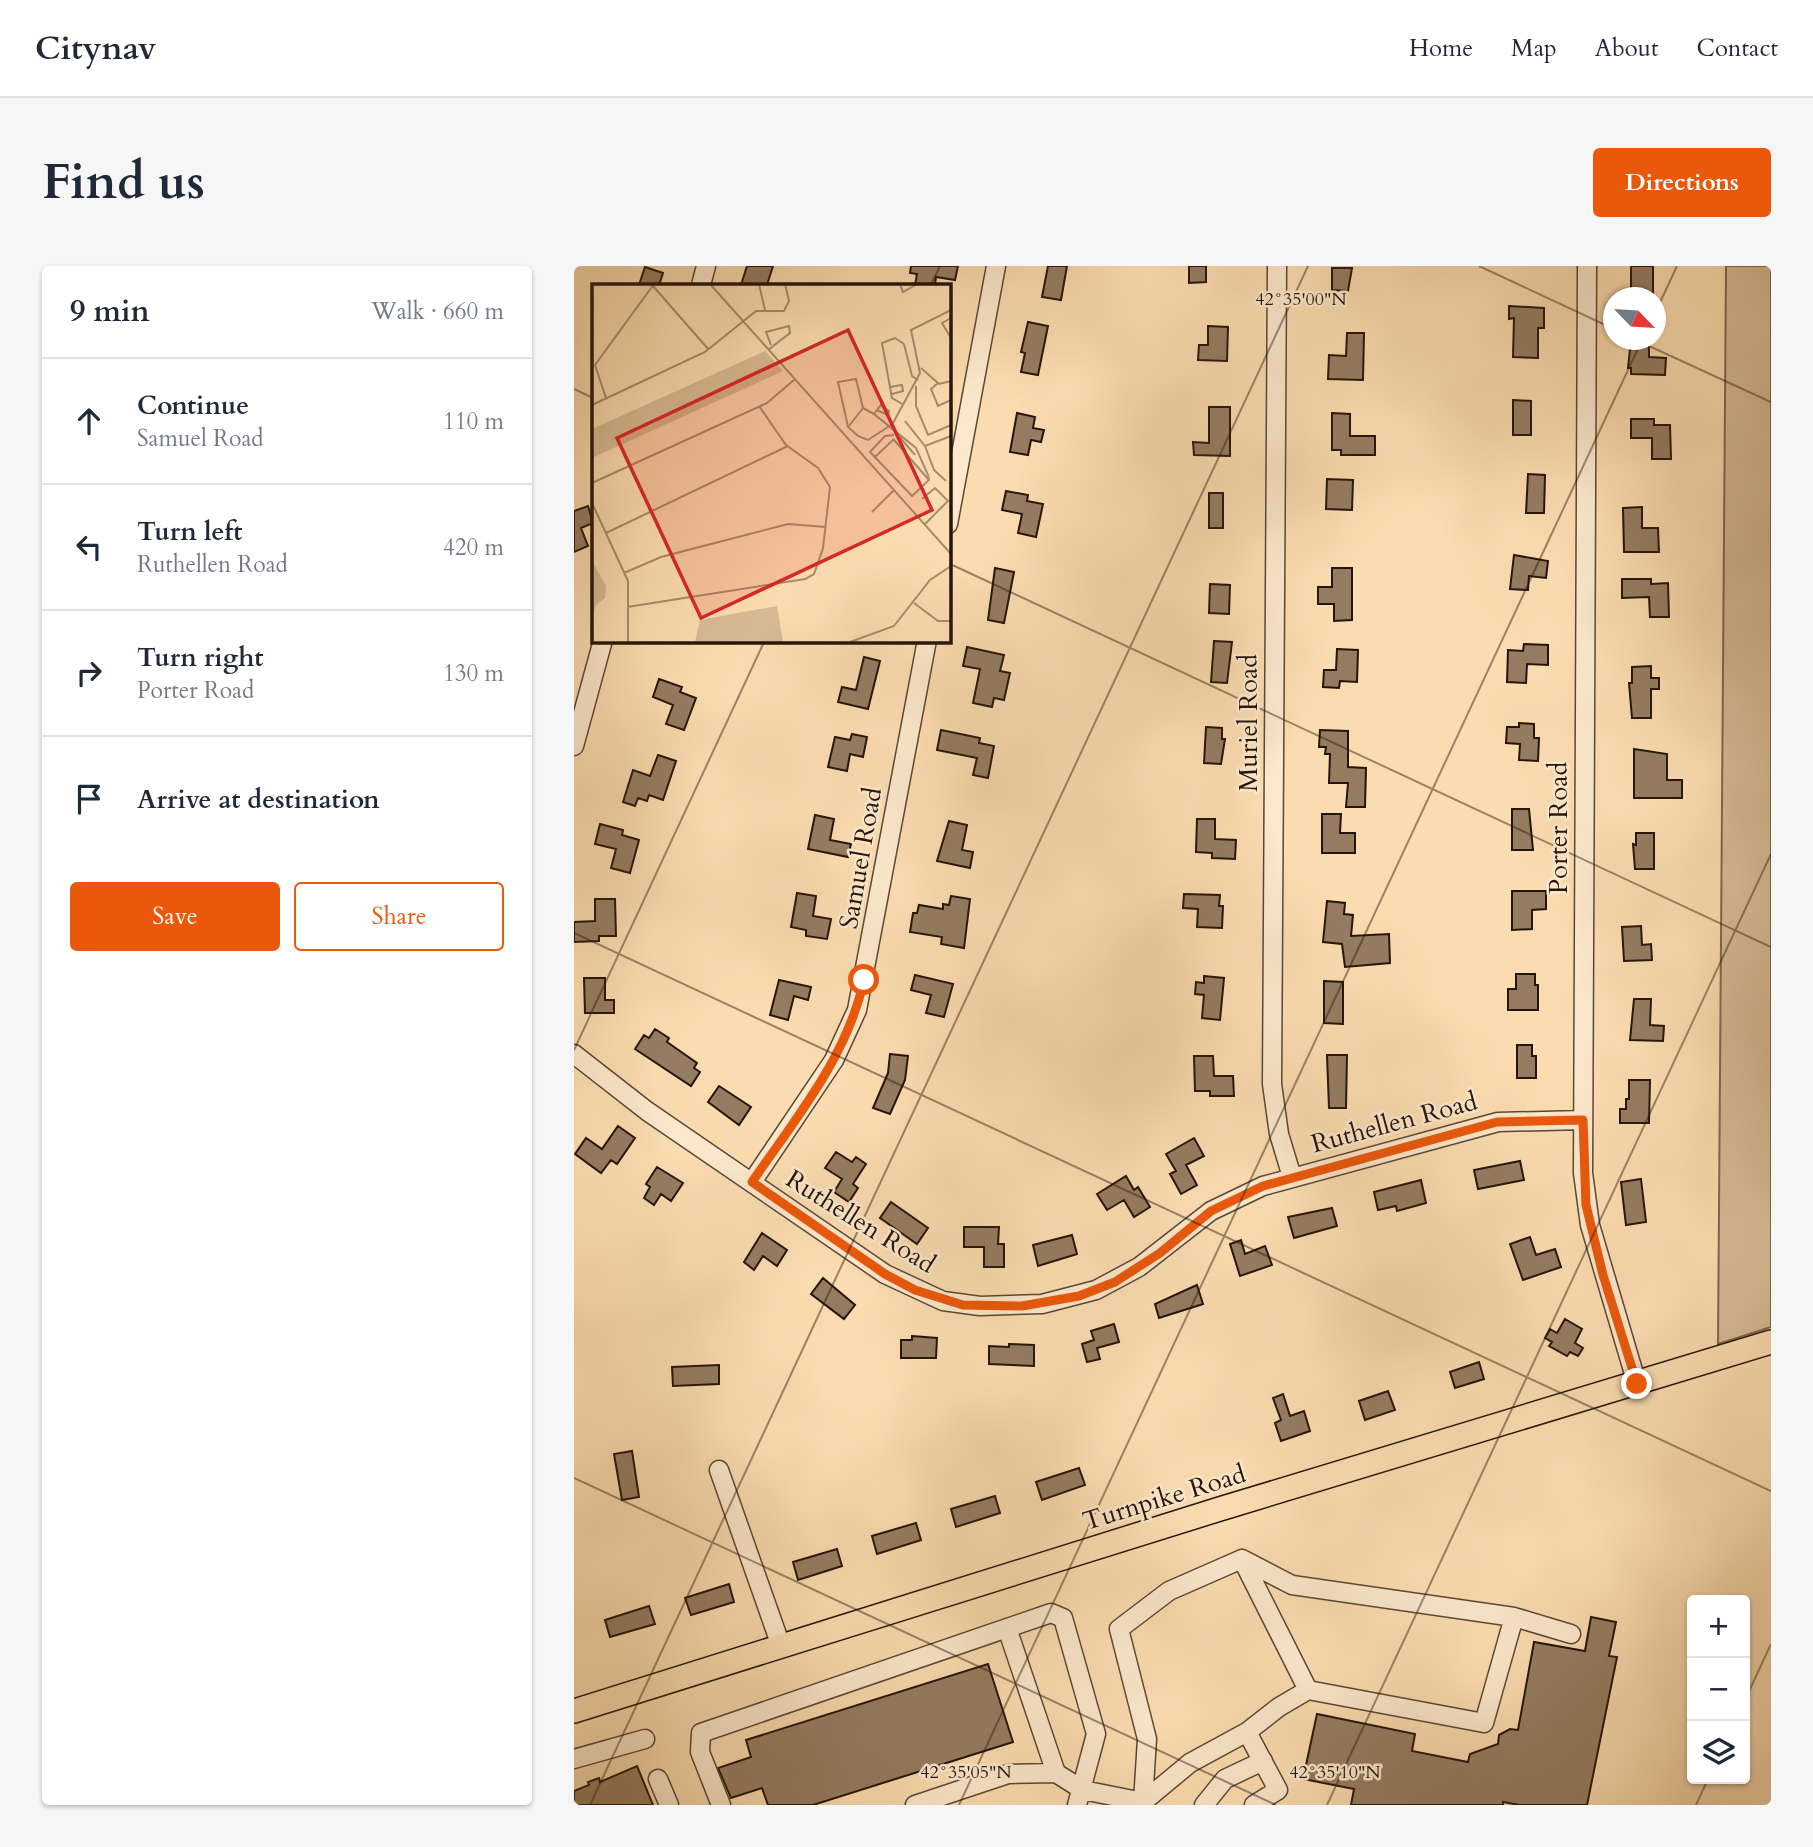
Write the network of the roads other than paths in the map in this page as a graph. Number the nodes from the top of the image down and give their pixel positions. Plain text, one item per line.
1 (706, 266) edge
2 (996, 266) edge
3 (1277, 266) edge
4 (1587, 266) edge
5 (701, 284) edge
6 (950, 513) edge
7 (602, 642) edge
8 (927, 642) edge
9 (574, 746) edge
10 (574, 1054) edge
11 (1583, 1120) junction
12 (1292, 1177) junction
13 (752, 1182) junction
14 (1771, 1342) edge
15 (1637, 1384) junction
16 (719, 1470) dead end
17 (1242, 1559) junction
18 (1514, 1617) junction
19 (1007, 1628) junction
20 (1571, 1634) dead end
21 (780, 1646) junction
22 (1308, 1690) junction
23 (574, 1711) edge
24 (1247, 1732) junction
25 (645, 1739) dead end
26 (574, 1759) edge
27 (1263, 1761) junction
28 (1056, 1773) junction
29 (659, 1779) dead end
30 (1080, 1797) edge
31 (1144, 1803) edge
32 (670, 1805) edge
33 (722, 1805) edge
34 (915, 1805) edge
35 (1204, 1805) edge
36 (1254, 1805) edge

1 - 5 street
2 - 6 street
3 - 12 street, Muriel Road
4 - 11 street, Porter Road
7 - 9 street
8 - 13 street, Samuel Road
10 - 13 street, Ruthellen Road
11 - 12 street, Ruthellen Road
11 - 15 street, Porter Road
12 - 13 street, Ruthellen Road
14 - 15 main road, Turnpike Road
15 - 21 main road, Turnpike Road
16 - 21 street
17 - 18 street
17 - 22 street
17 - 31 street
18 - 20 street
18 - 22 street
19 - 28 street
19 - 30 street
19 - 33 street
21 - 23 main road, Turnpike Road
22 - 24 street
24 - 27 street
24 - 31 street
25 - 26 street
27 - 35 street
27 - 36 street
28 - 30 street
28 - 34 street
29 - 32 street
30 - 31 street

